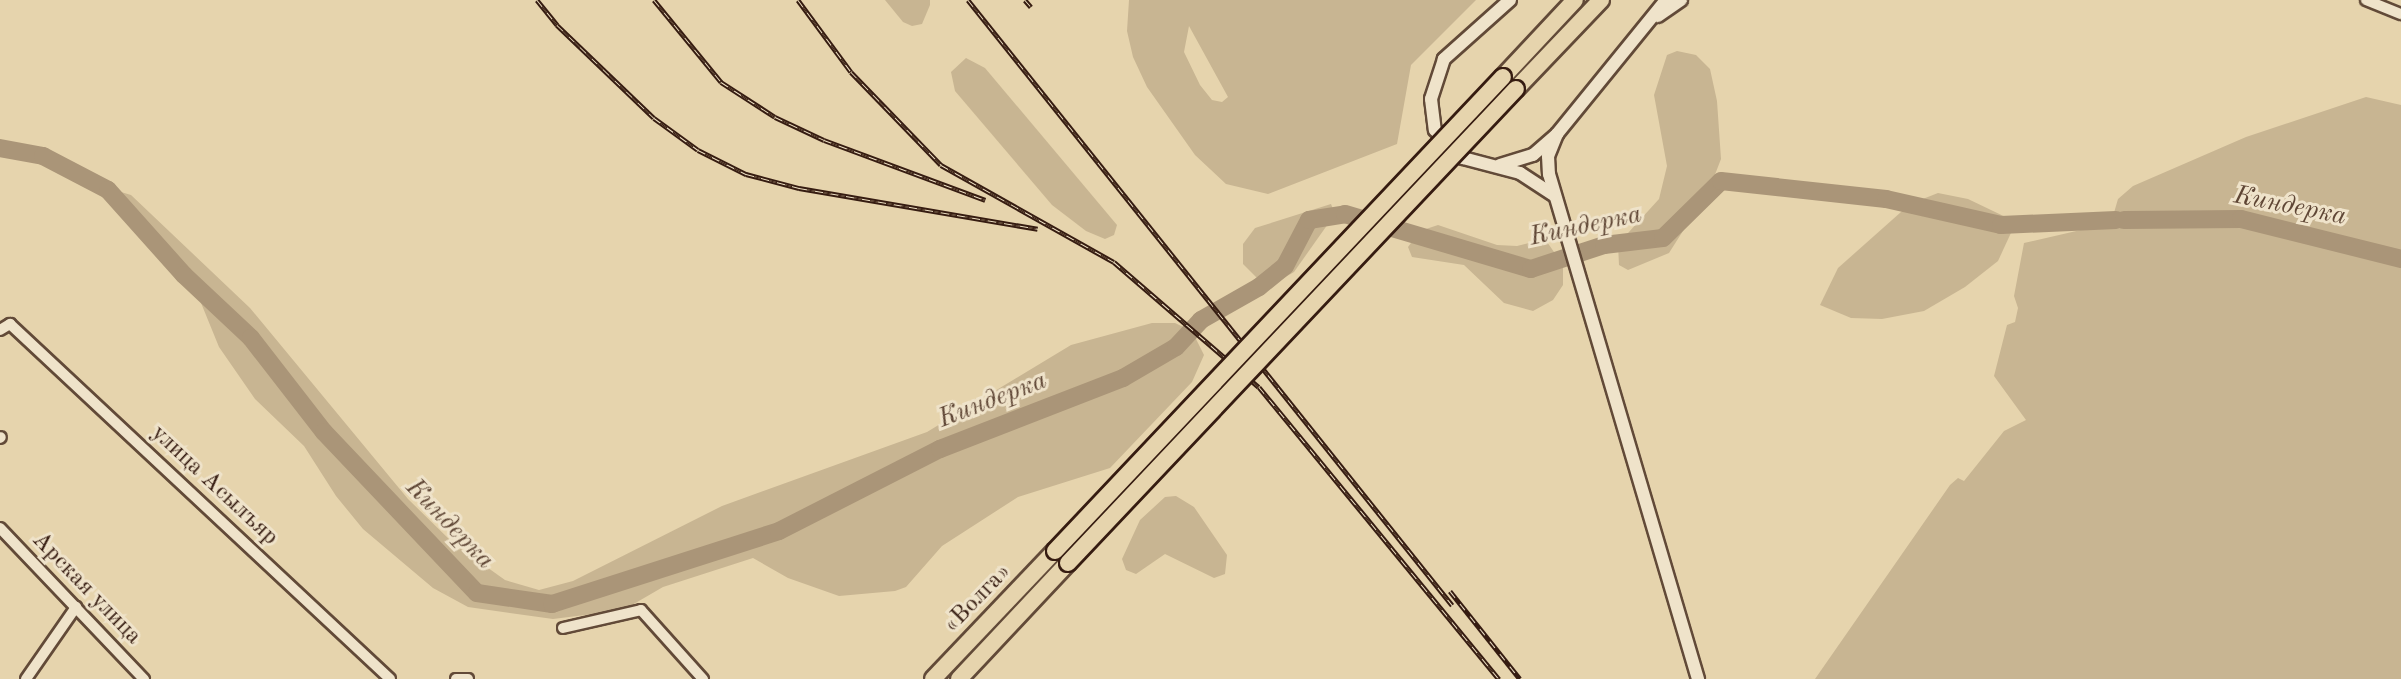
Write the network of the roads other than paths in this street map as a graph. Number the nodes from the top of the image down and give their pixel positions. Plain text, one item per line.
1 (1510, 0) edge
2 (1575, 0) edge
3 (1601, 0) edge
4 (1666, 0) edge
5 (1681, 0) edge
6 (2367, 0) edge
7 (2401, 14) edge
8 (1649, 23) junction
9 (1556, 134) junction
10 (1493, 167) junction
11 (1555, 196) junction
12 (0, 330) edge
13 (0, 528) edge
14 (76, 607) junction
15 (563, 628) dead end
16 (26, 679) edge
17 (143, 679) edge
18 (390, 679) edge
19 (456, 679) edge
20 (468, 679) edge
21 (703, 679) edge
22 (933, 679) edge
23 (959, 679) edge
24 (1698, 679) edge

1 - 10 street
2 - 22 highway, «Волга», bridge
3 - 23 highway, «Волга», bridge
4 - 8 street
5 - 8 street
6 - 7 street
8 - 9 street
9 - 10 street
9 - 11 street
10 - 11 street
11 - 24 street
12 - 18 street, улица Асылъяр
13 - 14 street, Арская улица
14 - 16 street
14 - 17 street, Арская улица
15 - 21 street
19 - 20 street

